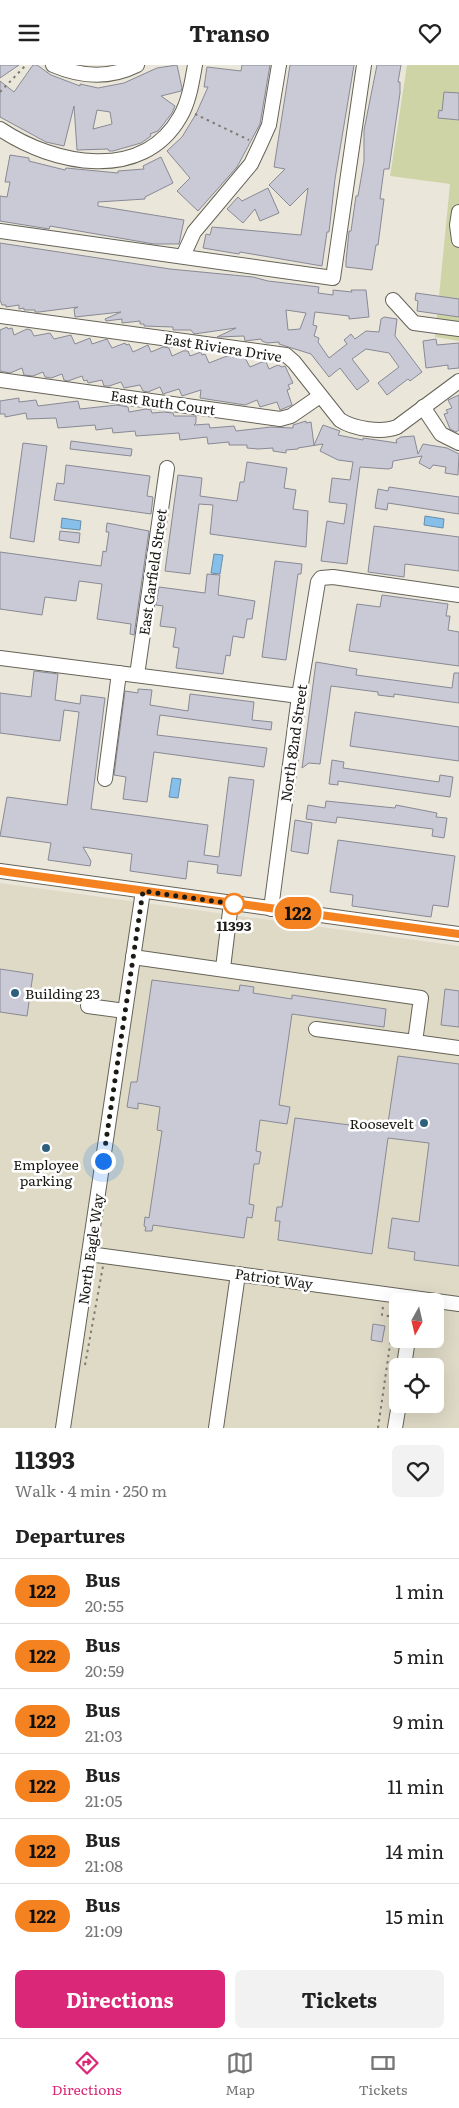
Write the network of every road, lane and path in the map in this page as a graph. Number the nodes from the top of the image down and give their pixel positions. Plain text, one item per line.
1 (26, 65) edge
2 (53, 65) edge
3 (137, 65) edge
4 (194, 65) edge
5 (279, 65) edge
6 (364, 65) edge
7 (0, 92) edge
8 (184, 109) junction
9 (0, 129) edge
10 (260, 145) junction
11 (459, 212) edge
12 (0, 231) edge
13 (459, 240) edge
14 (183, 256) junction
15 (392, 300) dead end
16 (0, 316) edge
17 (459, 329) edge
18 (0, 379) edge
19 (459, 381) edge
20 (320, 396) junction
21 (423, 407) junction
22 (459, 443) edge
23 (166, 468) dead end
24 (459, 595) edge
25 (0, 658) edge
26 (119, 673) junction
27 (137, 675) junction
28 (299, 696) junction
29 (105, 779) dead end
30 (0, 871) edge
31 (143, 891) junction
32 (231, 903) junction
33 (271, 909) junction
34 (459, 934) edge
35 (133, 957) junction
36 (223, 968) junction
37 (88, 1007) dead end
38 (125, 1011) junction
39 (316, 1029) dead end
40 (415, 1043) junction
41 (459, 1048) edge
42 (89, 1254) junction
43 (238, 1274) junction
44 (389, 1296) edge
45 (444, 1302) edge
46 (459, 1304) edge
47 (383, 1306) dead end
48 (398, 1413) edge
49 (63, 1428) edge
50 (216, 1428) edge
51 (378, 1428) edge
52 (396, 1428) edge

1 - 7 path
2 - 3 street
4 - 8 street
5 - 10 street
6 - 14 street
8 - 9 street
8 - 10 path
10 - 14 street
11 - 13 street
12 - 14 street
15 - 17 street
16 - 20 street, East Riviera Drive
18 - 20 street, East Ruth Court
19 - 21 street, East Riviera Drive
20 - 21 street, East Riviera Drive
21 - 22 street
23 - 27 street, East Garfield Street
24 - 28 street, North 82nd Street
25 - 26 street
26 - 27 street
26 - 29 street
27 - 28 street
28 - 33 street, North 82nd Street
30 - 31 street
31 - 32 street
31 - 35 street, North Eagle Way
32 - 33 street
32 - 36 street
33 - 34 street
35 - 36 street
35 - 38 street, North Eagle Way
36 - 40 street
37 - 38 street
38 - 42 street, North Eagle Way
39 - 40 street
40 - 41 street
42 - 43 street, Patriot Way
42 - 49 street, North Eagle Way
43 - 44 street, Patriot Way
43 - 50 street
45 - 46 street, Patriot Way
47 - 51 path
48 - 52 street

